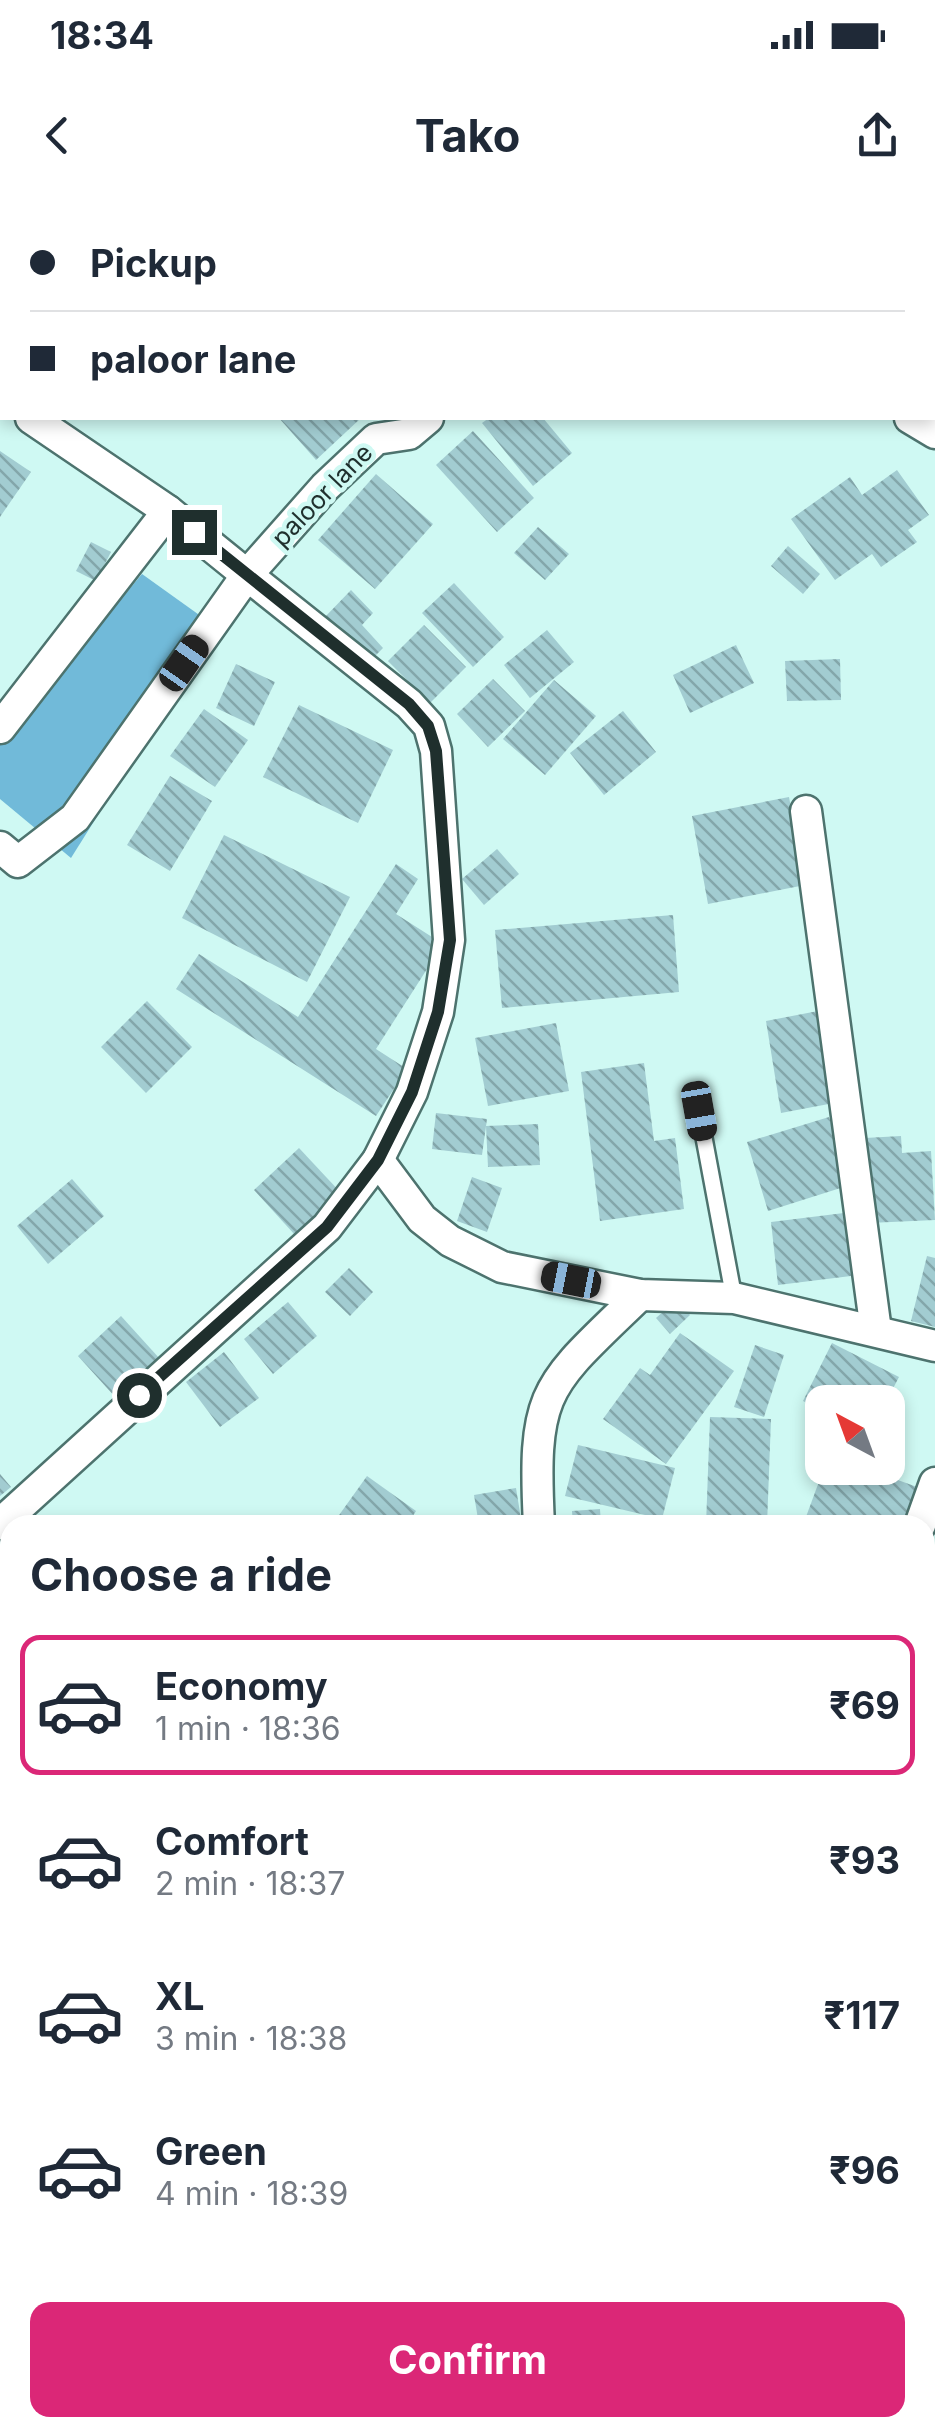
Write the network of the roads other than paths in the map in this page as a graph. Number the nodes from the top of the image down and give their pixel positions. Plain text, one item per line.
1 (34, 420) edge
2 (426, 420) edge
3 (913, 420) edge
4 (935, 434) edge
5 (168, 510) junction
6 (246, 575) junction
7 (0, 728) edge
8 (806, 810) dead end
9 (0, 848) edge
10 (699, 1111) dead end
11 (378, 1160) junction
12 (640, 1294) junction
13 (734, 1298) junction
14 (876, 1331) junction
15 (935, 1346) edge
16 (935, 1483) edge
17 (10, 1515) edge
18 (539, 1515) edge
19 (924, 1515) edge

1 - 5 street
2 - 6 street, paloor lane
3 - 4 street
5 - 6 street
5 - 7 street
6 - 9 street, paloor lane
6 - 11 street
8 - 14 street
10 - 13 lane
11 - 12 street
11 - 17 street
12 - 13 street
12 - 18 street
13 - 14 street
14 - 15 street
16 - 19 street

